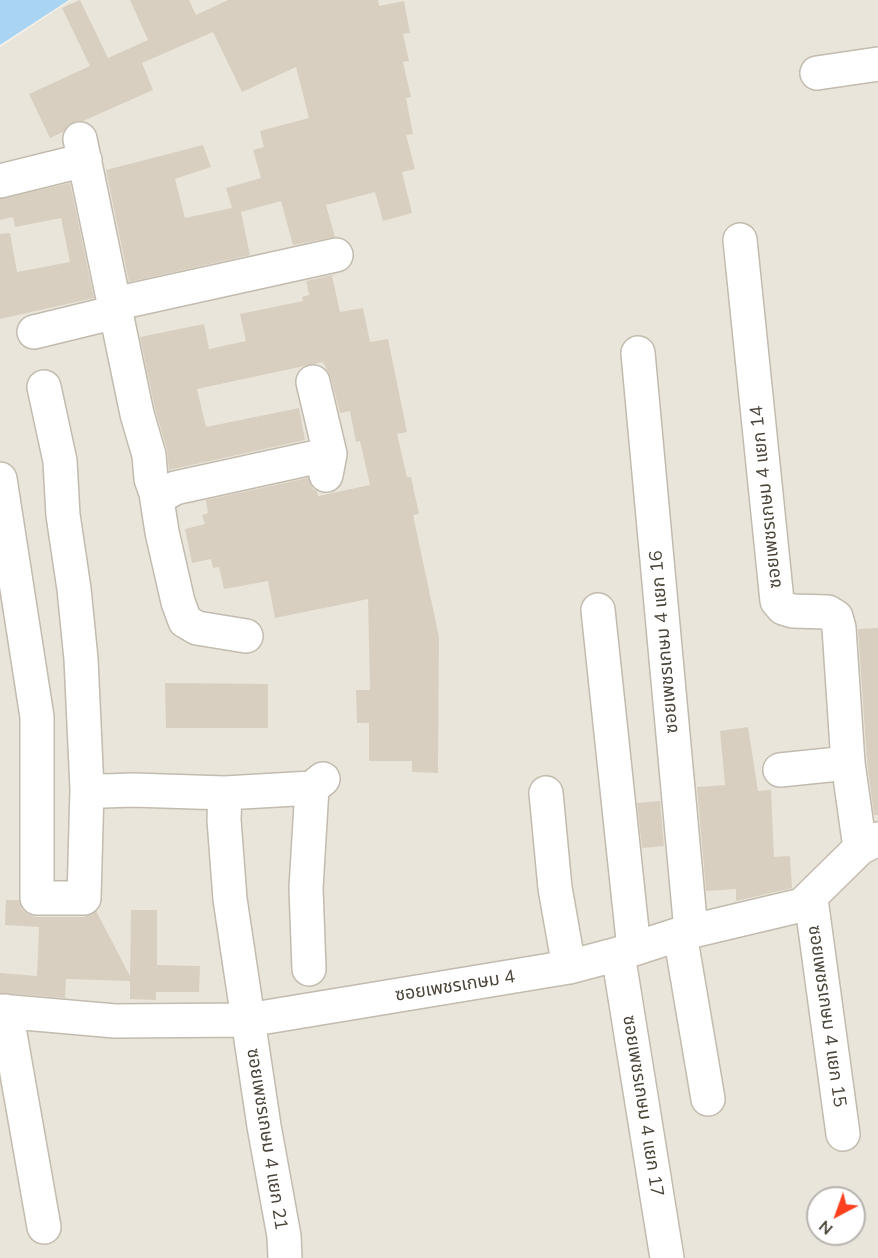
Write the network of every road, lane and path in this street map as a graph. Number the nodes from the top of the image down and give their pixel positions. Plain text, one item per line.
1 (878, 64) edge
2 (817, 73) dead end
3 (0, 180) edge
4 (740, 240) dead end
5 (336, 255) dead end
6 (115, 308) junction
7 (34, 332) dead end
8 (638, 353) dead end
9 (314, 382) dead end
10 (44, 387) dead end
11 (0, 479) edge
12 (156, 493) junction
13 (598, 610) dead end
14 (246, 636) dead end
15 (849, 763) junction
16 (780, 770) dead end
17 (87, 789) junction
18 (225, 793) junction
19 (546, 793) dead end
20 (869, 843) edge
21 (811, 899) junction
22 (686, 933) junction
23 (626, 952) junction
24 (569, 968) junction
25 (309, 969) dead end
26 (3, 1011) edge
27 (248, 1020) junction
28 (708, 1099) dead end
29 (843, 1134) dead end
30 (44, 1227) dead end
31 (285, 1258) edge
32 (667, 1258) edge

1 - 2 street
3 - 6 street
4 - 15 street, ซอยเพชรเกษม 4 แยก 14
5 - 6 street
6 - 7 street
6 - 12 street
8 - 22 street, ซอยเพชรเกษม 4 แยก 16
9 - 12 street
10 - 17 street
11 - 17 street
12 - 14 street
13 - 23 street, ซอยเพชรเกษม 4 แยก 17
15 - 16 street
15 - 20 street, ซอยเพชรเกษม 4 แยก 14
17 - 18 street
18 - 25 street
18 - 27 street, ซอยเพชรเกษม 4 แยก 21
19 - 24 street
20 - 21 street, ซอยเพชรเกษม 4
21 - 22 street, ซอยเพชรเกษม 4
21 - 29 street, ซอยเพชรเกษม 4 แยก 15
22 - 23 street, ซอยเพชรเกษม 4
22 - 28 street, ซอยเพชรเกษม 4 แยก 16
23 - 24 street, ซอยเพชรเกษม 4
23 - 32 street, ซอยเพชรเกษม 4 แยก 17
24 - 27 street, ซอยเพชรเกษม 4
26 - 27 street, ซอยเพชรเกษม 4
26 - 30 street
27 - 31 street, ซอยเพชรเกษม 4 แยก 21

